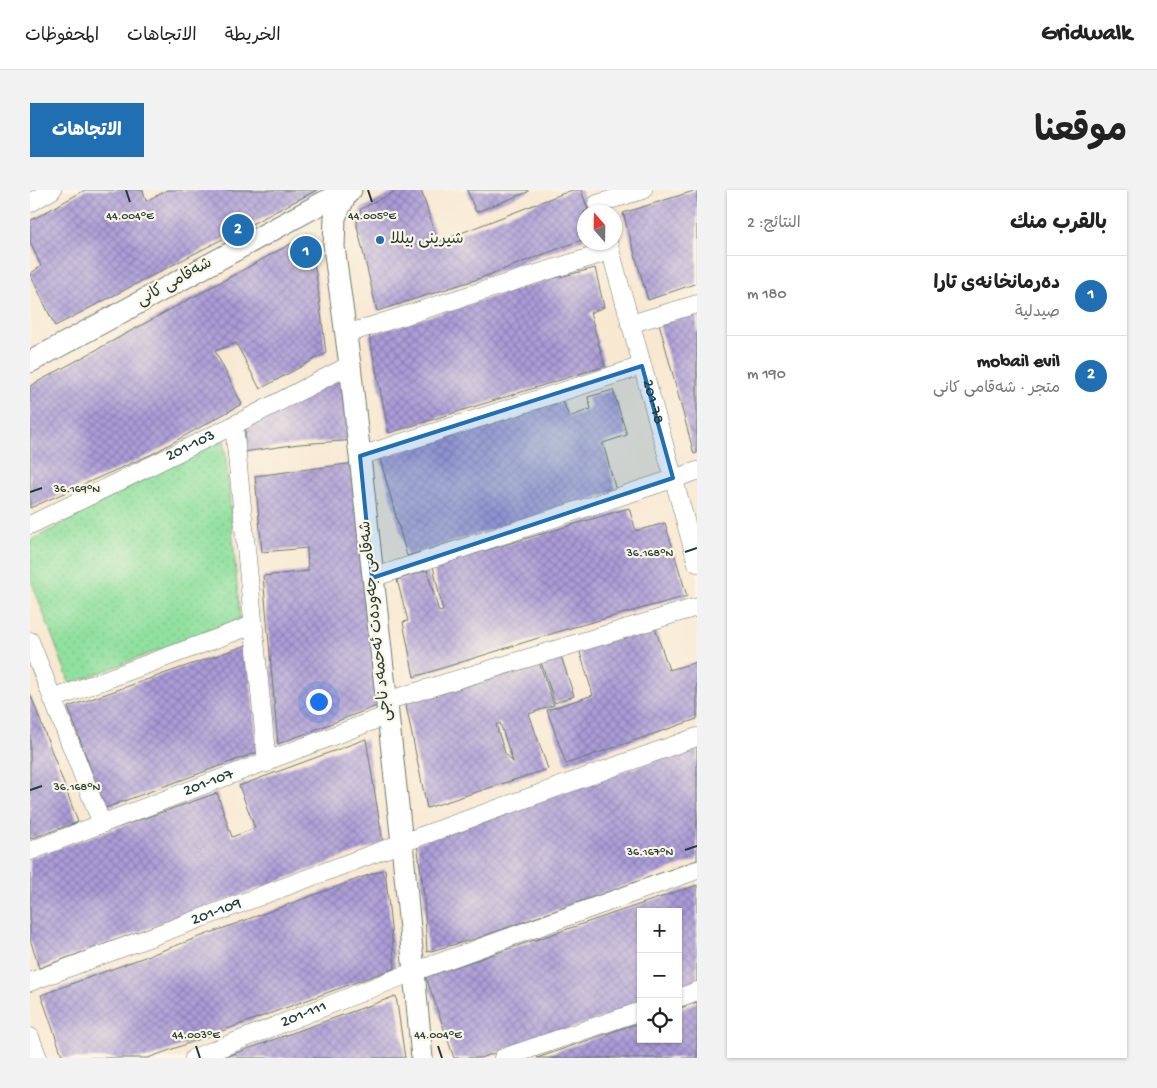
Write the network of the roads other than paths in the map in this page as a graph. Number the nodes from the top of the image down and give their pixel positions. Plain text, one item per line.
1 (52, 190) edge
2 (346, 190) edge
3 (351, 190) edge
4 (643, 190) edge
5 (30, 202) edge
6 (597, 202) edge
7 (600, 250) edge
8 (610, 250) edge
9 (697, 304) edge
10 (630, 324) junction
11 (346, 334) junction
12 (30, 362) edge
13 (350, 365) junction
14 (642, 366) junction
15 (234, 425) junction
16 (360, 456) junction
17 (697, 471) edge
18 (673, 478) junction
19 (30, 525) edge
20 (697, 563) edge
21 (372, 578) junction
22 (697, 607) edge
23 (253, 625) junction
24 (30, 640) edge
25 (53, 700) junction
26 (387, 708) junction
27 (697, 737) edge
28 (267, 763) junction
29 (102, 824) junction
30 (402, 843) junction
31 (30, 851) edge
32 (697, 870) edge
33 (413, 972) junction
34 (30, 982) edge
35 (697, 991) edge
36 (682, 997) edge
37 (637, 1012) edge
38 (30, 1038) edge
39 (38, 1058) edge
40 (194, 1058) edge
41 (422, 1058) edge
42 (503, 1058) edge

1 - 5 street
2 - 12 street, شەقامی کانی
3 - 11 street, شەقامی جەودەت ئەحمەد ناجی
4 - 6 street
7 - 11 street
8 - 10 street, 201-78
9 - 10 street
10 - 14 street, 201-78
11 - 13 street, شەقامی جەودەت ئەحمەد ناجی
13 - 15 street, 201-103
13 - 16 street, شەقامی جەودەت ئەحمەد ناجی
14 - 16 street
14 - 18 street, 201-78
15 - 19 street, 201-103
15 - 23 street
16 - 21 street, شەقامی جەودەت ئەحمەد ناجی
17 - 18 street
18 - 20 street, 201-78
18 - 21 street
21 - 26 street, شەقامی جەودەت ئەحمەد ناجی
22 - 26 street, 201-107
23 - 25 street
23 - 28 street
24 - 25 street
25 - 29 street
26 - 28 street, 201-107
26 - 30 street, شەقامی جەودەت ئەحمەد ناجی
27 - 30 street, 201-109
28 - 29 street, 201-107
29 - 31 street, 201-107
30 - 33 street, شەقامی جەودەت ئەحمەد ناجی
30 - 34 street, 201-109
32 - 33 street, 201-111
33 - 40 street, 201-111
33 - 41 street, شەقامی جەودەت ئەحمەد ناجی
35 - 36 street
37 - 42 street
38 - 39 street

